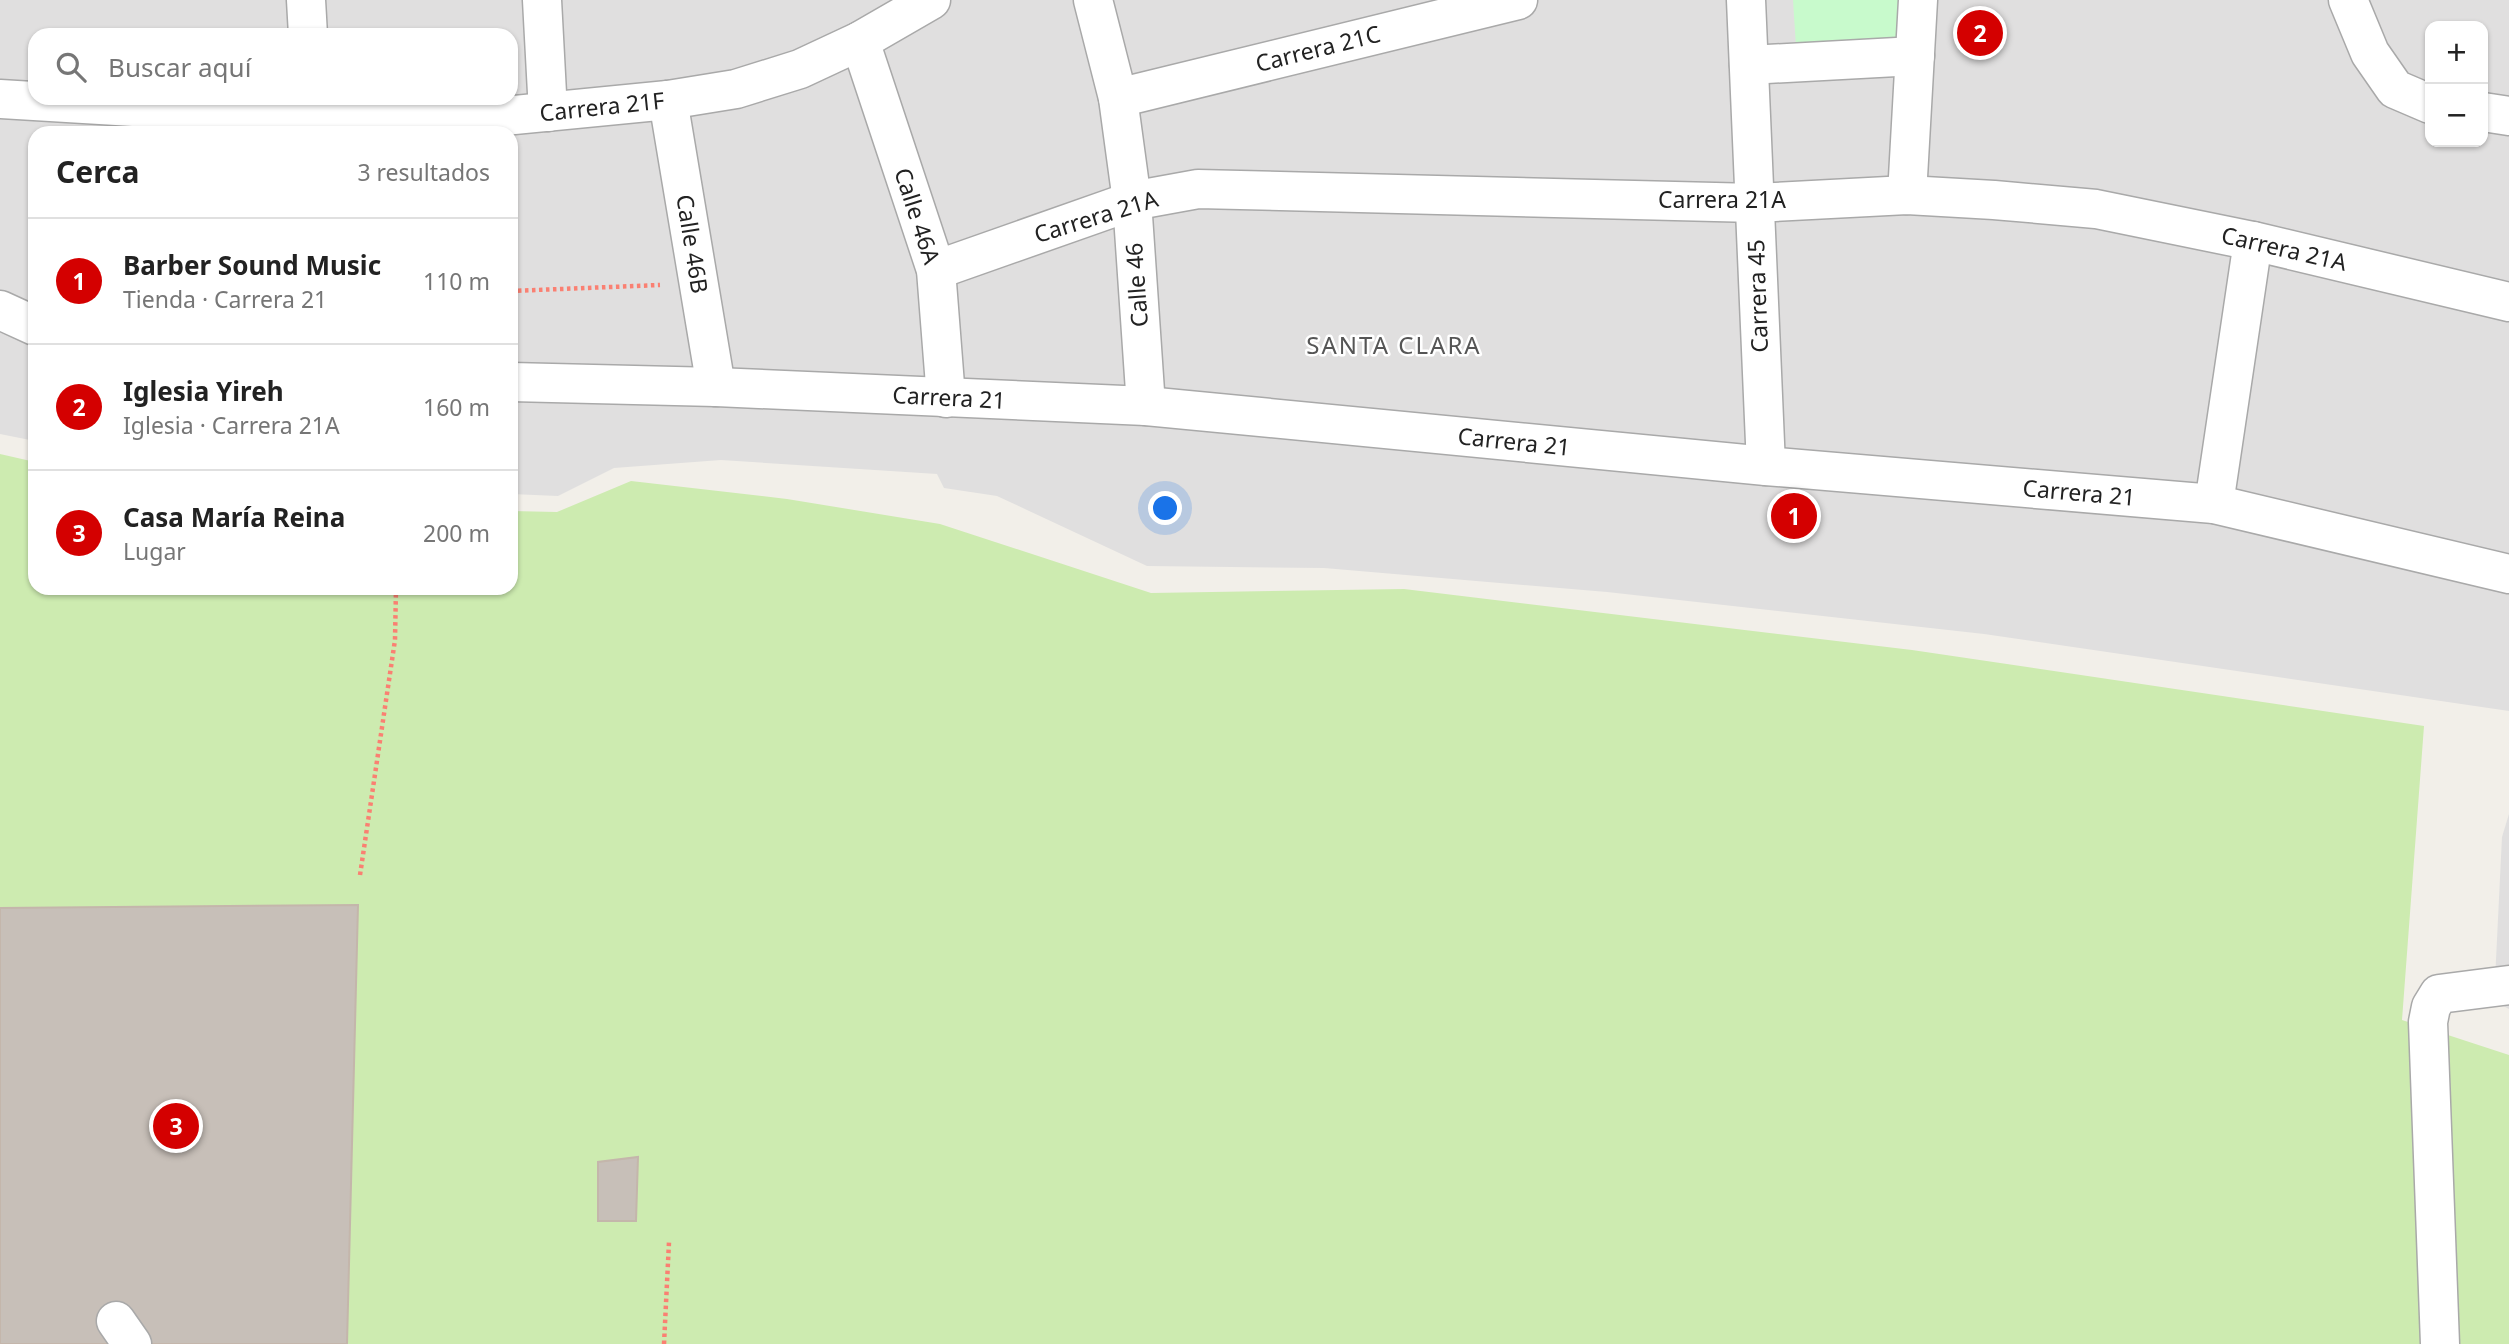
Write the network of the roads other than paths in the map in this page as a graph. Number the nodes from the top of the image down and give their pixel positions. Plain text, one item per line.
1 (306, 0) edge
2 (542, 0) edge
3 (931, 0) edge
4 (1093, 0) edge
5 (1518, 0) edge
6 (1746, 0) edge
7 (1918, 0) edge
8 (2348, 0) edge
9 (308, 28) edge
10 (860, 41) junction
11 (1916, 56) junction
12 (1749, 65) junction
13 (1118, 98) junction
14 (0, 99) edge
15 (28, 100) edge
16 (668, 100) junction
17 (2425, 102) edge
18 (209, 105) edge
19 (313, 108) edge
20 (548, 112) junction
21 (2488, 114) edge
22 (2509, 116) edge
23 (447, 126) edge
24 (460, 126) edge
25 (1907, 195) junction
26 (1132, 201) junction
27 (1755, 203) junction
28 (2253, 240) junction
29 (936, 270) junction
30 (2509, 302) edge
31 (0, 310) edge
32 (28, 323) edge
33 (518, 382) edge
34 (716, 387) junction
35 (946, 398) junction
36 (1146, 406) junction
37 (1766, 467) junction
38 (2214, 504) junction
39 (2509, 575) edge
40 (2509, 985) edge
41 (2440, 1344) edge

1 - 9 street
2 - 20 street
3 - 10 street, Carrera 21F
4 - 13 street, Calle 46
5 - 13 street, Carrera 21C
6 - 12 street, Carrera 45
7 - 11 street
8 - 17 street
10 - 16 street, Carrera 21F
10 - 29 street, Calle 46A
11 - 12 street
11 - 25 street
12 - 27 street, Carrera 45
13 - 26 street, Calle 46
14 - 15 street, Carrera 21F
16 - 20 street, Carrera 21F
16 - 34 street, Calle 46B
18 - 19 street, Carrera 21F
19 - 23 street, Carrera 21F
20 - 24 street, Carrera 21F
21 - 22 street
25 - 27 street, Carrera 21A
25 - 28 street, Carrera 21A
26 - 27 street, Carrera 21A
26 - 29 street, Carrera 21A
26 - 36 street, Calle 46
27 - 37 street, Carrera 45
28 - 30 street, Carrera 21A
28 - 38 street
29 - 35 street, Calle 46A
31 - 32 street
33 - 34 street, Carrera 21
34 - 35 street, Carrera 21
35 - 36 street, Carrera 21
36 - 37 street, Carrera 21
37 - 38 street, Carrera 21
38 - 39 street, Carrera 21
40 - 41 street

